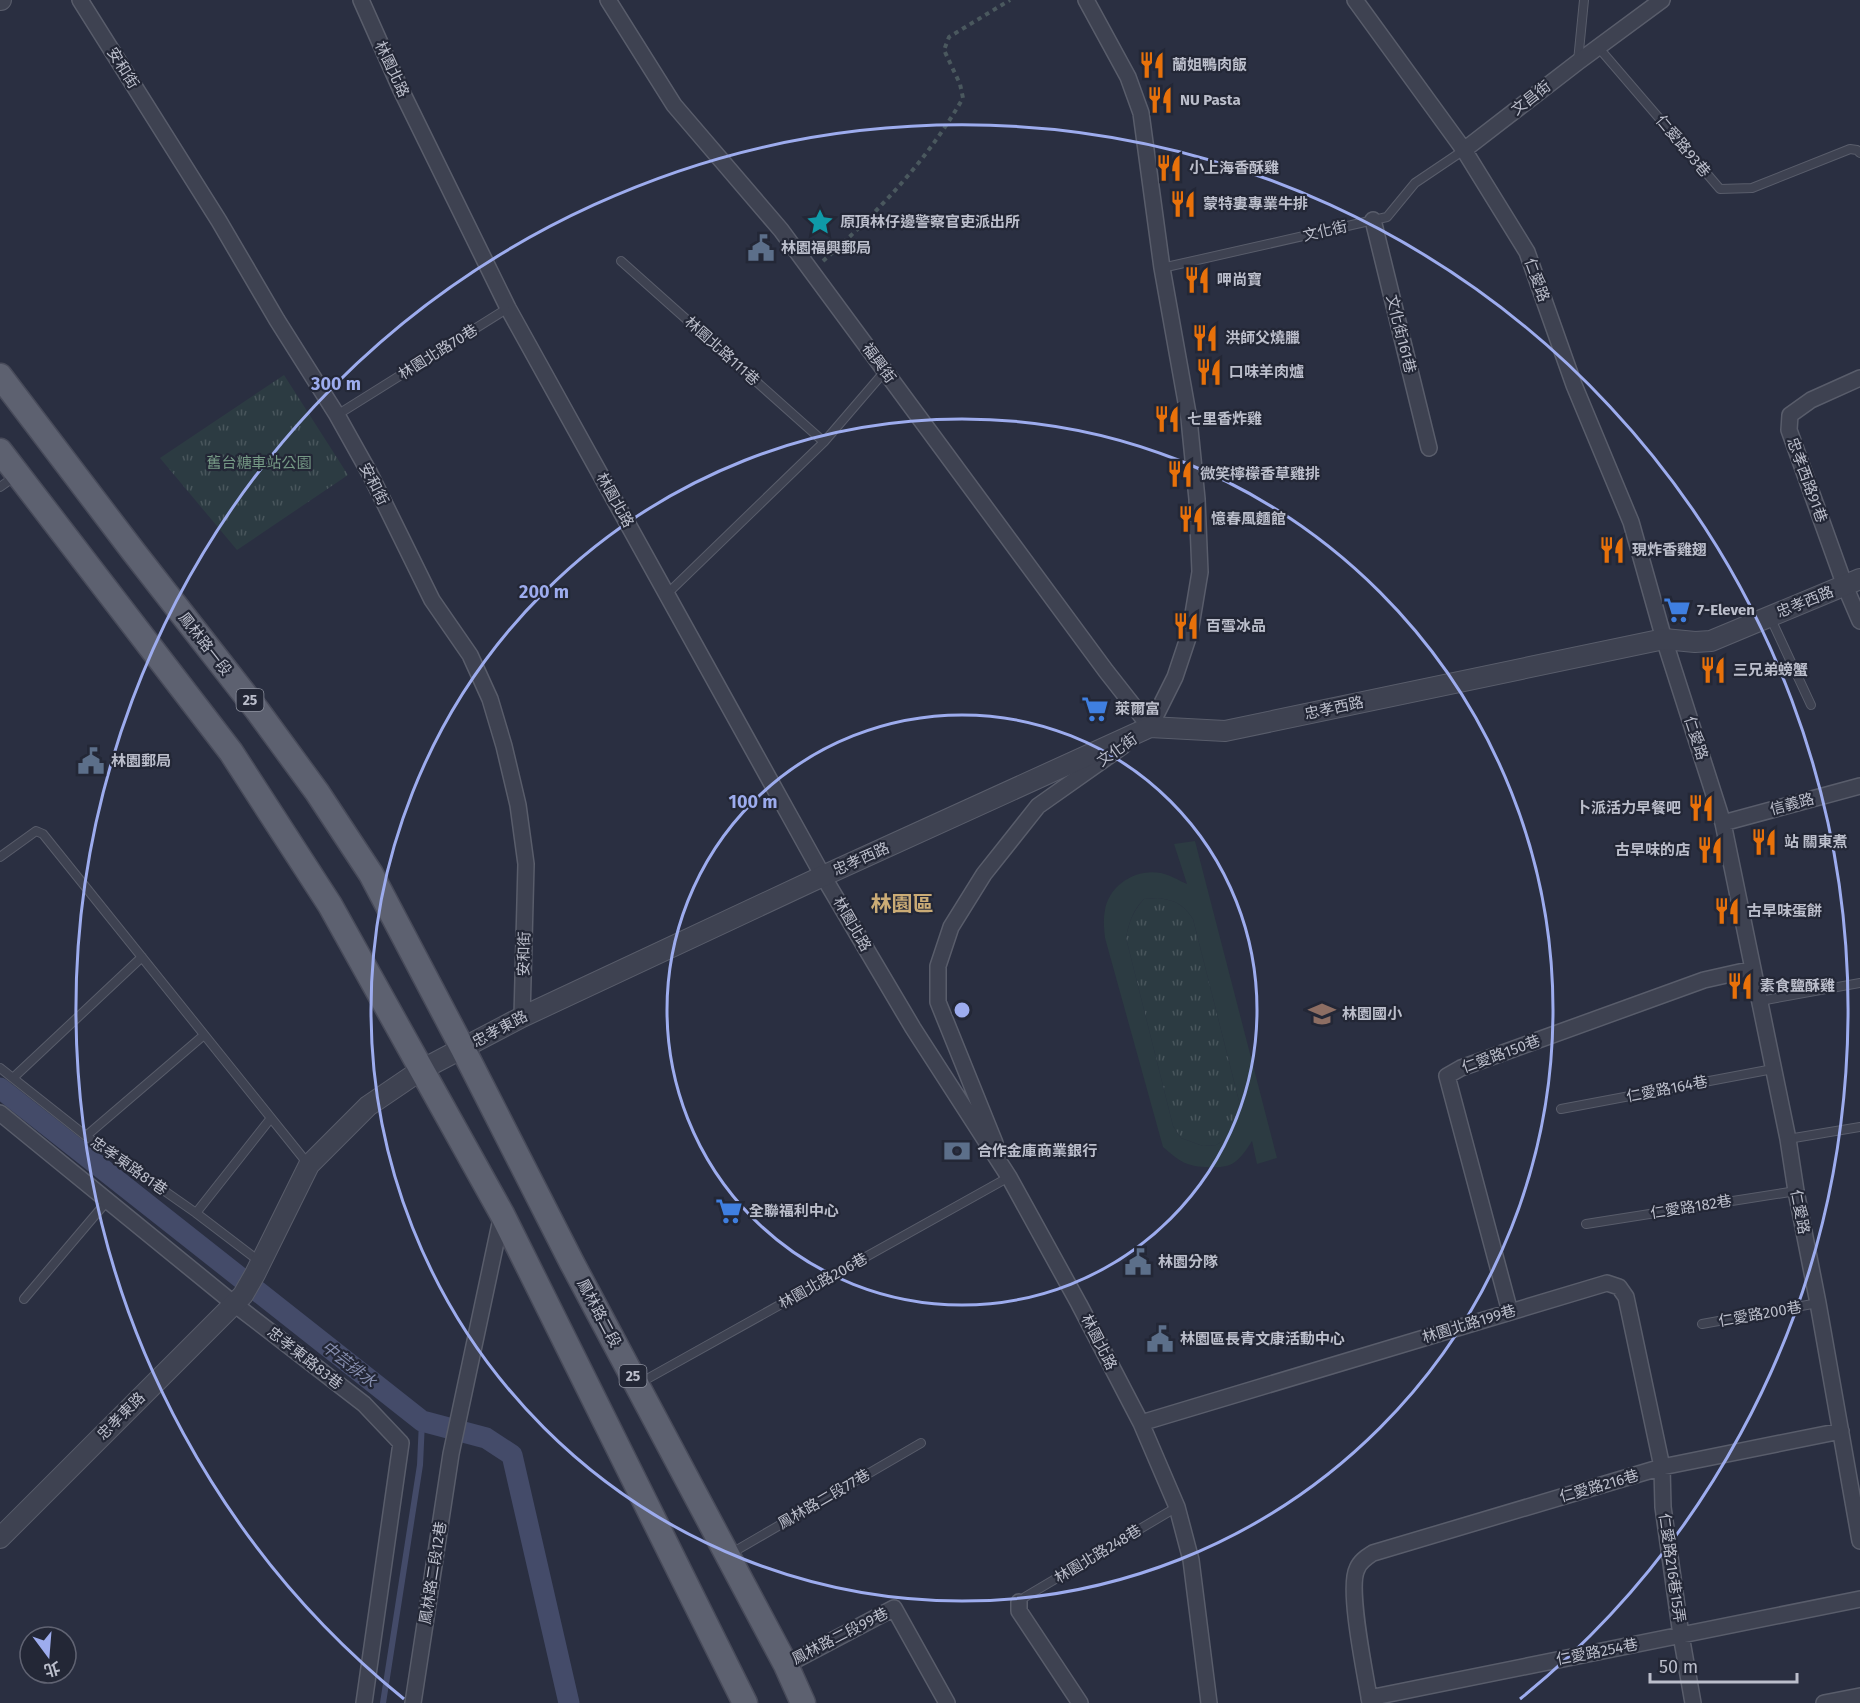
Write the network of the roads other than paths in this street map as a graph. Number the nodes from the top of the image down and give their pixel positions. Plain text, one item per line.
1 (80, 0) edge
2 (361, 0) edge
3 (608, 0) edge
4 (1086, 0) edge
5 (1355, 0) edge
6 (1584, 0) edge
7 (1662, 0) edge
8 (1598, 47) junction
9 (1578, 62) junction
10 (1464, 150) junction
11 (1859, 151) edge
12 (1373, 220) junction
13 (621, 261) dead end
14 (1162, 268) junction
15 (508, 308) junction
16 (885, 371) junction
17 (0, 376) edge
18 (1860, 378) edge
19 (338, 415) junction
20 (824, 442) junction
21 (1429, 448) dead end
22 (0, 451) edge
23 (9, 481) edge
24 (1852, 583) edge
25 (667, 594) junction
26 (1770, 616) junction
27 (1860, 621) edge
28 (1664, 639) junction
29 (1811, 705) dead end
30 (1150, 727) junction
31 (1860, 786) edge
32 (1723, 823) junction
33 (0, 856) edge
34 (823, 876) junction
35 (142, 957) junction
36 (1753, 969) junction
37 (1860, 983) edge
38 (1760, 1001) junction
39 (522, 1017) junction
40 (204, 1035) junction
41 (463, 1049) junction
42 (0, 1068) edge
43 (1773, 1069) junction
44 (421, 1070) junction
45 (13, 1078) junction
46 (1561, 1109) dead end
47 (0, 1113) edge
48 (271, 1118) junction
49 (1860, 1127) edge
50 (86, 1136) junction
51 (1788, 1139) junction
52 (309, 1165) junction
53 (1009, 1177) junction
54 (1796, 1191) junction
55 (108, 1200) junction
56 (196, 1213) junction
57 (502, 1214) junction
58 (1586, 1224) dead end
59 (258, 1268) junction
60 (24, 1299) dead end
61 (238, 1299) junction
62 (1818, 1303) junction
63 (1510, 1312) junction
64 (1702, 1324) dead end
65 (637, 1385) junction
66 (1141, 1423) junction
67 (1841, 1431) junction
68 (921, 1443) dead end
69 (1662, 1467) junction
70 (1177, 1506) junction
71 (1860, 1537) edge
72 (0, 1538) edge
73 (728, 1556) junction
74 (1860, 1599) edge
75 (1019, 1602) joint
76 (1681, 1635) junction
77 (786, 1665) junction
78 (1860, 1696) edge
79 (1370, 1701) edge
80 (364, 1703) edge
81 (413, 1703) edge
82 (745, 1703) edge
83 (803, 1703) edge
84 (947, 1703) edge
85 (1080, 1703) edge
86 (1209, 1703) edge
87 (1693, 1703) edge
88 (1824, 1703) edge

1 - 19 street, 安和街
2 - 15 street, 林園北路
3 - 16 street, 福興街
4 - 14 street, 文化街
5 - 10 street, 仁愛路
6 - 9 lane
7 - 8 street, 文昌街
8 - 9 street, 文昌街
8 - 11 lane, 仁愛路93巷
9 - 10 street, 文昌街
10 - 12 lane, 文化街
10 - 28 street, 仁愛路
12 - 14 lane, 文化街
12 - 21 street, 文化街161巷
13 - 20 lane, 林園北路111巷
14 - 30 street, 文化街
15 - 19 lane, 林園北路70巷
15 - 25 street, 林園北路
16 - 20 lane
16 - 30 street, 福興街
17 - 41 main road, 鳳林路一段 / 25
18 - 24 street, 忠孝西路91巷
19 - 39 street, 安和街
20 - 25 lane
22 - 23 main road
23 - 44 main road
24 - 26 street, 忠孝西路
24 - 27 street
25 - 34 street, 林園北路
26 - 28 street, 忠孝西路
26 - 29 lane
28 - 30 street, 忠孝西路
28 - 32 street, 仁愛路
30 - 34 street, 忠孝西路
30 - 53 street, 文化街
31 - 32 street, 信義路
32 - 36 street, 仁愛路
33 - 35 lane
34 - 39 street, 忠孝東路
34 - 53 street, 林園北路
35 - 40 lane
35 - 45 lane
36 - 38 street, 仁愛路
36 - 63 street, 仁愛路150巷
37 - 38 lane
38 - 43 street, 仁愛路
39 - 41 street, 忠孝東路
40 - 48 lane
40 - 50 lane
41 - 44 street, 忠孝東路
41 - 65 main road, 鳳林路二段 / 25
42 - 45 lane, 忠孝東路81巷
43 - 46 lane, 仁愛路164巷
43 - 51 street, 仁愛路
44 - 52 street, 忠孝東路
44 - 57 main road
45 - 50 lane, 忠孝東路81巷
47 - 55 street, 忠孝東路83巷
48 - 52 lane
48 - 56 lane
49 - 51 lane
50 - 56 lane, 忠孝東路81巷
51 - 54 street, 仁愛路
52 - 59 street, 忠孝東路
53 - 65 lane, 林園北路206巷
53 - 66 street, 林園北路
54 - 58 lane, 仁愛路182巷
54 - 62 street, 仁愛路
55 - 60 lane
55 - 61 street, 忠孝東路83巷
56 - 59 lane, 忠孝東路81巷
57 - 81 street, 鳳林路二段12巷
57 - 82 main road
59 - 61 street, 忠孝東路
61 - 72 street, 忠孝東路
61 - 80 street, 忠孝東路83巷
62 - 64 lane, 仁愛路200巷
62 - 67 street, 仁愛路
63 - 66 street, 林園北路199巷
63 - 69 street, 林園北路199巷
65 - 73 main road, 鳳林路二段 / 25
66 - 70 street, 林園北路
67 - 69 street, 仁愛路216巷
67 - 71 street, 仁愛路
68 - 73 lane, 鳳林路二段77巷
69 - 76 street, 仁愛路216巷15弄
69 - 79 street, 仁愛路216巷
70 - 75 lane, 林園北路248巷
70 - 86 street, 林園北路
73 - 77 main road, 鳳林路二段 / 25
74 - 76 street, 仁愛路254巷
75 - 85 street
76 - 79 street, 仁愛路254巷
76 - 87 street, 仁愛路216巷15弄
77 - 83 main road, 鳳林路二段 / 25
77 - 84 street, 鳳林路二段99巷
78 - 88 street

